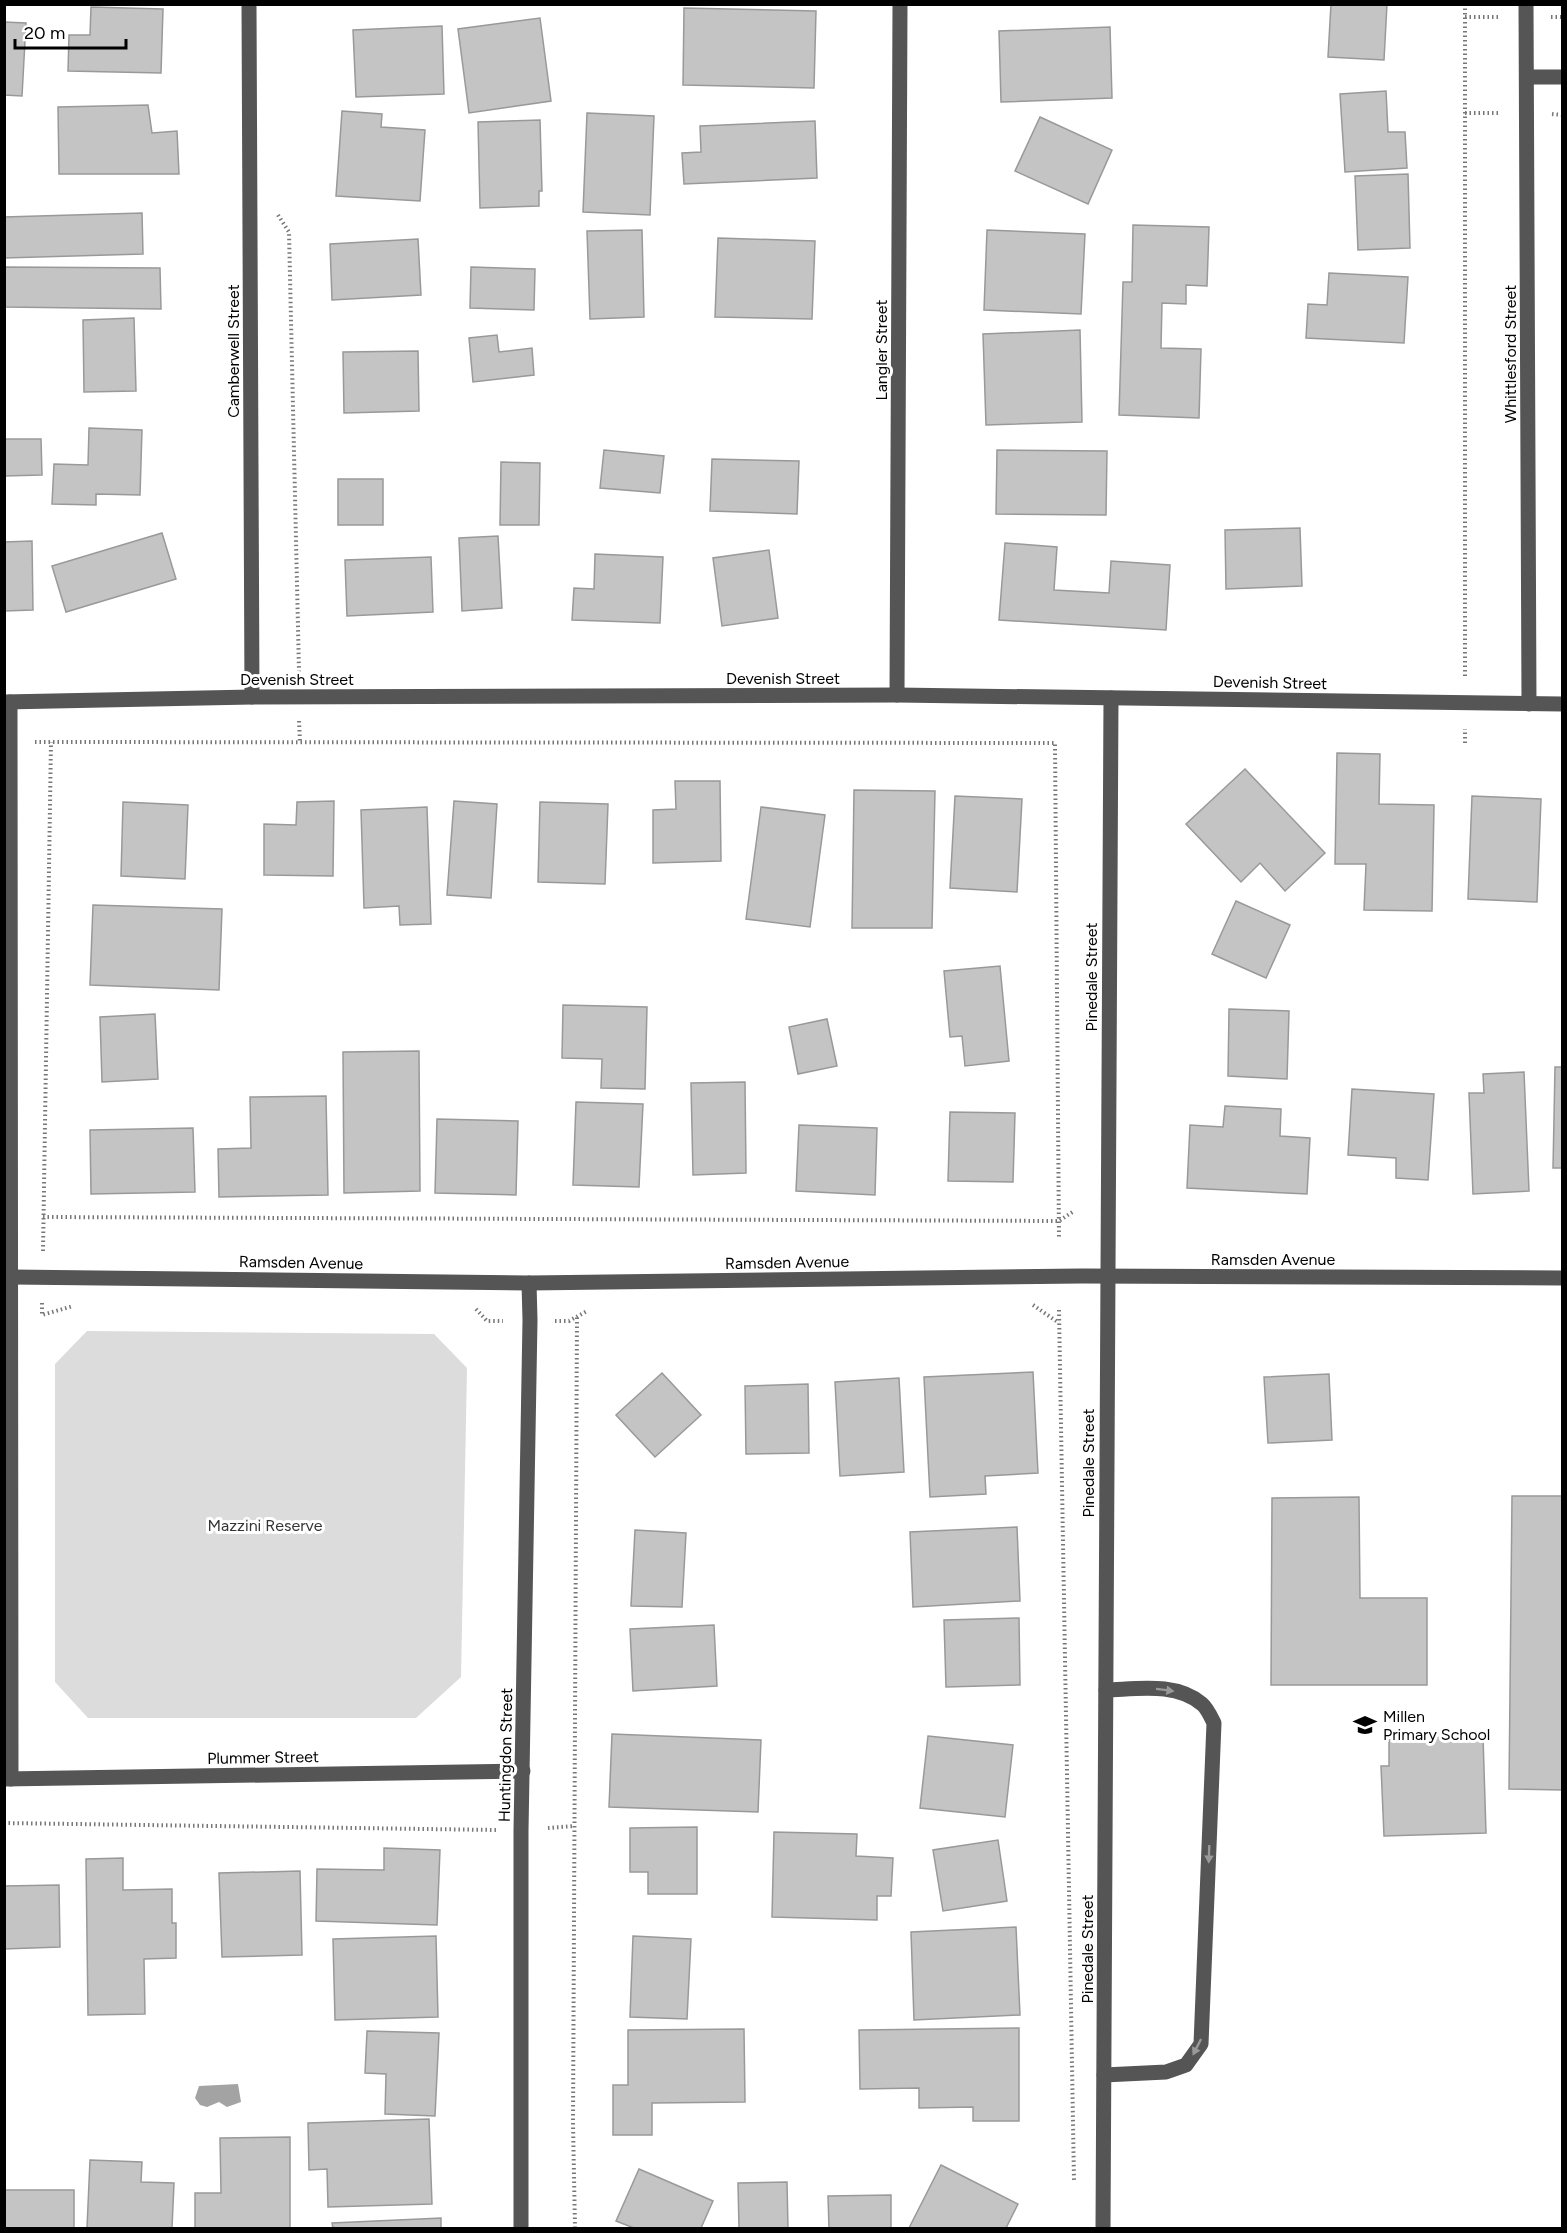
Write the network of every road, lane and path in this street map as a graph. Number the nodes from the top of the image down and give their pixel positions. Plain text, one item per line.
1 (249, 4) edge
2 (900, 4) edge
3 (1465, 4) edge
4 (1526, 4) edge
5 (1527, 77) junction
6 (1563, 77) edge
7 (277, 214) dead end
8 (897, 695) junction
9 (252, 697) junction
10 (299, 697) junction
11 (1110, 698) junction
12 (7, 702) edge
13 (1465, 703) junction
14 (1529, 704) junction
15 (1563, 704) edge
16 (10, 741) junction
17 (51, 742) junction
18 (300, 742) junction
19 (1465, 743) dead end
20 (1074, 1211) dead end
21 (43, 1216) junction
22 (12, 1217) junction
23 (1059, 1221) junction
24 (1059, 1239) dead end
25 (1106, 1276) junction
26 (12, 1277) junction
27 (42, 1278) junction
28 (1563, 1278) edge
29 (529, 1283) junction
30 (1059, 1310) dead end
31 (42, 1315) dead end
32 (577, 1316) dead end
33 (1106, 1690) junction
34 (523, 1771) junction
35 (8, 1779) edge
36 (4, 1823) edge
37 (574, 1826) junction
38 (521, 1831) junction
39 (1104, 2075) junction
40 (1074, 2181) dead end
41 (521, 2229) edge
42 (575, 2229) edge
43 (1103, 2229) edge

1 - 9 street, Camberwell Street
2 - 8 street, Langler Street
3 - 13 path
4 - 5 street, Whittlesford Street
5 - 6 street
5 - 14 street, Whittlesford Street
7 - 10 path
8 - 10 street, Devenish Street
8 - 11 street, Devenish Street
9 - 10 street, Devenish Street
9 - 12 street, Devenish Street
10 - 18 path
11 - 13 street, Devenish Street
11 - 25 street, Pinedale Street
12 - 16 street
13 - 14 street, Devenish Street
13 - 19 path
14 - 15 street, Devenish Street
16 - 17 path
16 - 22 street
17 - 18 path
17 - 21 path
18 - 23 path
20 - 23 path
21 - 22 path
21 - 23 path
21 - 27 path
22 - 26 street
23 - 24 path
25 - 28 street, Ramsden Avenue
25 - 29 street, Ramsden Avenue
25 - 33 street, Pinedale Street
26 - 27 street, Ramsden Avenue
26 - 35 street
27 - 29 street, Ramsden Avenue
27 - 31 path
29 - 34 street, Huntingdon Street
30 - 40 path
32 - 37 path
33 - 39 street, Pinedale Street
33 -> 39 street
34 - 35 street, Plummer Street
34 - 38 street, Huntingdon Street
36 - 38 path
37 - 38 path
37 - 42 path
38 - 41 street, Huntingdon Street
39 - 43 street, Pinedale Street

